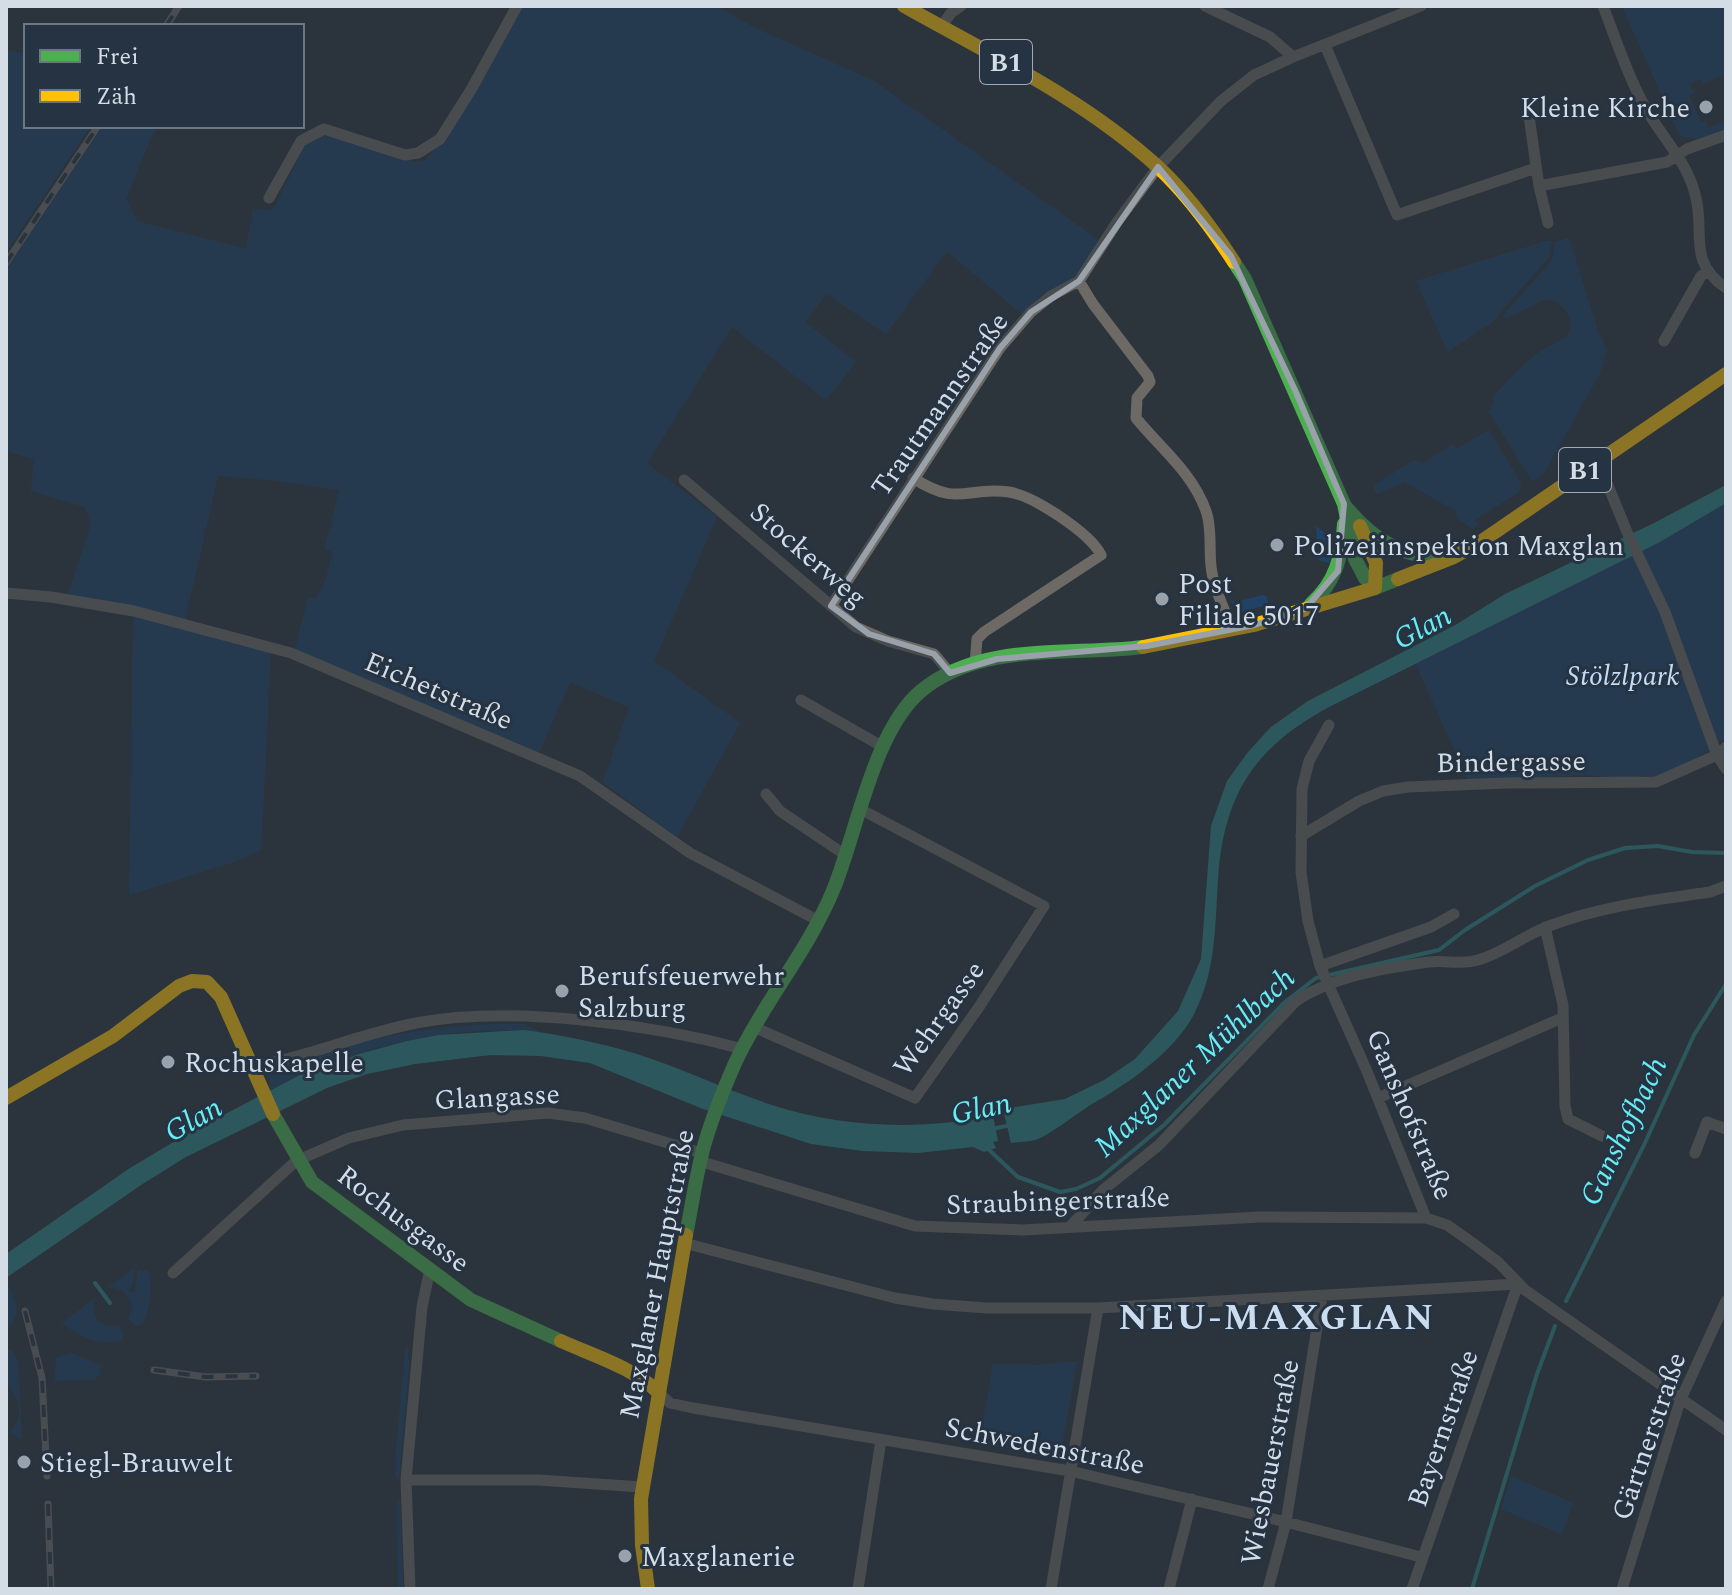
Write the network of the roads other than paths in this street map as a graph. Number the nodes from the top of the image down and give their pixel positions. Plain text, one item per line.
1 (517, 6) edge
2 (904, 6) edge
3 (961, 6) edge
4 (1205, 6) edge
5 (1421, 6) edge
6 (1603, 6) edge
7 (941, 27) junction
8 (1325, 45) junction
9 (1293, 57) junction
10 (1529, 116) dead end
11 (1726, 135) edge
12 (1678, 155) junction
13 (1158, 167) junction
14 (1536, 168) junction
15 (1539, 186) junction
16 (269, 198) dead end
17 (1548, 223) dead end
18 (1707, 272) junction
19 (1079, 281) junction
20 (1726, 288) edge
21 (1664, 341) dead end
22 (1726, 374) edge
23 (1598, 461) junction
24 (913, 478) junction
25 (684, 480) dead end
26 (1344, 504) junction
27 (1358, 522) junction
28 (1454, 557) junction
29 (1375, 588) junction
30 (6, 593) edge
31 (831, 606) junction
32 (1305, 609) junction
33 (1232, 630) junction
34 (975, 664) junction
35 (950, 673) junction
36 (801, 700) dead end
37 (1329, 725) dead end
38 (883, 747) junction
39 (1722, 751) edge
40 (1726, 769) edge
41 (766, 794) dead end
42 (862, 810) junction
43 (1301, 836) junction
44 (847, 856) junction
45 (1726, 886) edge
46 (1454, 914) dead end
47 (819, 921) junction
48 (1545, 927) junction
49 (1324, 975) junction
50 (1562, 1018) junction
51 (756, 1028) junction
52 (743, 1049) junction
53 (251, 1067) junction
54 (6, 1098) edge
55 (1378, 1098) junction
56 (1726, 1129) edge
57 (1602, 1136) dead end
58 (1695, 1153) dead end
59 (700, 1157) junction
60 (296, 1161) junction
61 (1426, 1218) junction
62 (1071, 1226) junction
63 (684, 1243) junction
64 (430, 1269) junction
65 (173, 1273) dead end
66 (1518, 1284) junction
67 (1322, 1296) junction
68 (1726, 1301) edge
69 (1098, 1308) junction
70 (659, 1393) junction
71 (1680, 1401) junction
72 (1726, 1430) edge
73 (881, 1440) junction
74 (1070, 1471) junction
75 (406, 1480) junction
76 (642, 1487) junction
77 (1192, 1499) junction
78 (1286, 1522) junction
79 (1421, 1557) junction
80 (410, 1589) edge
81 (648, 1589) edge
82 (858, 1589) edge
83 (1051, 1589) edge
84 (1169, 1589) edge
85 (1268, 1589) edge
86 (1412, 1589) edge
87 (1622, 1589) edge

1 - 16 street
2 - 7 street, B1
3 - 7 street
4 - 9 street
5 - 8 street, Trautmannstraße
6 - 12 street
7 - 13 street, B1
8 - 9 street, Trautmannstraße
8 - 14 street
9 - 13 street, Trautmannstraße
10 - 14 street
11 - 12 street
12 - 15 street
12 - 18 street
13 - 19 street, Trautmannstraße
13 - 26 street, B1
14 - 15 street
15 - 17 street
18 - 20 street
18 - 21 street
19 - 24 street, Trautmannstraße
19 - 33 street
22 - 23 street, B1
23 - 28 street, B1
23 - 39 street
24 - 31 street, Trautmannstraße
24 - 34 street
25 - 31 street, Stockerweg
26 - 27 street, B1
26 - 29 street, B1
26 - 32 street
27 - 28 street, B1
27 - 29 street, B1
28 - 29 street, Maxglaner Hauptstraße
29 - 32 street, Maxglaner Hauptstraße
30 - 47 street, Eichetstraße
31 - 35 street, Stockerweg
32 - 33 street, Maxglaner Hauptstraße
33 - 34 street, Maxglaner Hauptstraße
34 - 35 street, Maxglaner Hauptstraße
35 - 38 street, Maxglaner Hauptstraße
36 - 38 street
37 - 43 street, Ganshofstraße
38 - 42 street, Maxglaner Hauptstraße
39 - 40 street
39 - 43 street, Bindergasse
41 - 44 street
42 - 44 street, Maxglaner Hauptstraße
42 - 51 street, Wehrgasse
43 - 49 street, Ganshofstraße
44 - 47 street, Maxglaner Hauptstraße
45 - 48 street
46 - 49 street
47 - 51 street, Maxglaner Hauptstraße
48 - 49 street
48 - 50 street
49 - 55 street, Ganshofstraße
49 - 62 street
50 - 55 street
50 - 57 street
51 - 52 street, Maxglaner Hauptstraße
52 - 53 street
52 - 59 street, Maxglaner Hauptstraße
53 - 54 street, Rochusgasse
53 - 60 street, Rochusgasse
55 - 61 street, Ganshofstraße
56 - 58 street
59 - 60 street, Glangasse
59 - 62 street, Straubingerstraße
59 - 63 street, Maxglaner Hauptstraße
60 - 64 street, Rochusgasse
60 - 65 street, Glangasse
61 - 62 street, Straubingerstraße
61 - 66 street, Ganshofstraße
63 - 69 street
63 - 70 street, Maxglaner Hauptstraße
64 - 70 street, Rochusgasse
64 - 75 street
66 - 67 street
66 - 71 street, Ganshofstraße
66 - 79 street, Bayernstraße
67 - 69 street
67 - 78 street, Wiesbauerstraße
68 - 71 street, Gärtnerstraße
69 - 74 street
70 - 73 street, Schwedenstraße
70 - 76 street, Maxglaner Hauptstraße
71 - 72 street, Ganshofstraße
71 - 87 street, Gärtnerstraße
73 - 74 street, Schwedenstraße
73 - 82 street
74 - 77 street, Schwedenstraße
74 - 83 street
75 - 76 street
75 - 80 street
76 - 81 street, Maxglaner Hauptstraße
77 - 78 street, Schwedenstraße
77 - 84 street
78 - 79 street, Schwedenstraße
78 - 85 street, Wiesbauerstraße
79 - 86 street, Bayernstraße

